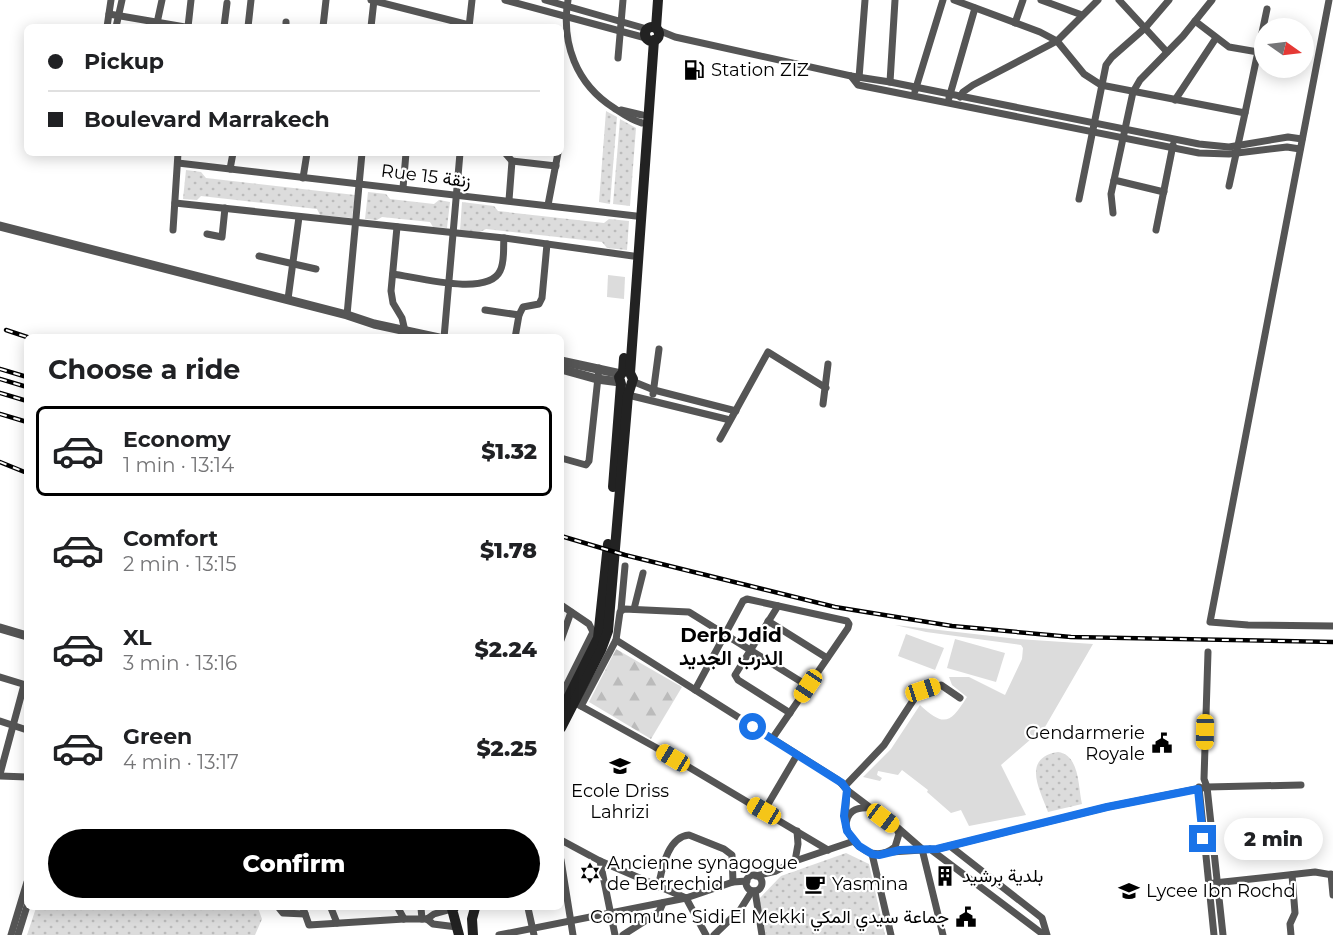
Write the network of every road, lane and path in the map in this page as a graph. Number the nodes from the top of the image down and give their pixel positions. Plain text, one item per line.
1 (111, 0) edge
2 (122, 0) edge
3 (162, 0) edge
4 (191, 0) edge
5 (251, 0) edge
6 (326, 0) edge
7 (373, 0) edge
8 (472, 0) edge
9 (505, 0) edge
10 (545, 0) edge
11 (622, 0) edge
12 (651, 0) edge
13 (658, 0) edge
14 (866, 0) edge
15 (895, 0) edge
16 (943, 0) edge
17 (954, 0) edge
18 (1023, 0) edge
19 (1041, 0) edge
20 (1098, 0) edge
21 (1119, 0) edge
22 (1169, 0) edge
23 (1212, 0) edge
24 (1329, 0) edge
25 (227, 3) dead end
26 (567, 3) edge
27 (975, 8) junction
28 (1267, 9) dead end
29 (109, 14) junction
30 (119, 15) junction
31 (1082, 15) junction
32 (565, 16) junction
33 (1265, 18) edge
34 (621, 20) junction
35 (1195, 21) junction
36 (157, 23) junction
37 (1015, 23) junction
38 (107, 24) edge
39 (117, 24) edge
40 (164, 24) edge
41 (187, 24) edge
42 (224, 24) edge
43 (248, 24) edge
44 (322, 24) edge
45 (371, 24) edge
46 (462, 24) edge
47 (469, 24) edge
48 (1145, 28) junction
49 (620, 30) junction
50 (652, 34) junction
51 (1216, 38) junction
52 (1057, 40) junction
53 (1254, 51) edge
54 (1167, 52) junction
55 (618, 58) dead end
56 (1254, 71) edge
57 (851, 76) junction
58 (860, 76) junction
59 (890, 82) junction
60 (858, 85) junction
61 (1101, 85) junction
62 (916, 88) junction
63 (1133, 92) junction
64 (949, 94) junction
65 (914, 96) junction
66 (960, 97) junction
67 (1175, 100) junction
68 (947, 103) junction
69 (1245, 113) junction
70 (642, 119) junction
71 (1093, 128) junction
72 (1124, 134) junction
73 (1302, 139) junction
74 (1174, 140) junction
75 (1173, 148) junction
76 (1300, 149) junction
77 (1237, 150) junction
78 (178, 156) edge
79 (233, 156) edge
80 (307, 156) edge
81 (362, 156) edge
82 (406, 156) edge
83 (460, 156) edge
84 (508, 156) edge
85 (558, 156) edge
86 (512, 161) junction
87 (178, 163) junction
88 (556, 166) junction
89 (231, 169) junction
90 (303, 178) junction
91 (1114, 180) junction
92 (360, 183) junction
93 (1229, 186) dead end
94 (403, 188) junction
95 (1164, 192) junction
96 (456, 195) junction
97 (1079, 199) dead end
98 (509, 200) junction
99 (175, 203) junction
100 (548, 205) junction
101 (225, 208) junction
102 (1113, 213) dead end
103 (636, 216) junction
104 (299, 217) junction
105 (357, 223) junction
106 (0, 226) edge
107 (397, 227) junction
108 (173, 230) dead end
109 (1156, 230) dead end
110 (453, 233) junction
111 (207, 234) dead end
112 (504, 238) junction
113 (547, 244) junction
114 (259, 256) dead end
115 (633, 256) junction
116 (293, 263) junction
117 (316, 269) dead end
118 (393, 274) junction
119 (450, 283) junction
120 (288, 299) junction
121 (484, 310) dead end
122 (347, 315) junction
123 (519, 315) junction
124 (408, 334) edge
125 (443, 334) edge
126 (516, 334) edge
127 (659, 349) dead end
128 (564, 362) edge
129 (828, 364) dead end
130 (599, 368) junction
131 (564, 370) edge
132 (597, 379) junction
133 (626, 381) junction
134 (825, 388) junction
135 (654, 390) junction
136 (652, 401) junction
137 (823, 404) dead end
138 (736, 411) junction
139 (730, 420) junction
140 (720, 439) dead end
141 (564, 459) edge
142 (625, 566) dead end
143 (643, 573) dead end
144 (778, 606) junction
145 (564, 607) edge
146 (634, 609) junction
147 (621, 610) junction
148 (571, 612) junction
149 (768, 621) junction
150 (1333, 626) edge
151 (0, 628) edge
152 (564, 632) edge
153 (726, 634) junction
154 (24, 635) edge
155 (616, 640) junction
156 (750, 650) junction
157 (1208, 652) dead end
158 (827, 658) junction
159 (0, 678) edge
160 (24, 684) edge
161 (808, 686) junction
162 (695, 690) junction
163 (24, 691) edge
164 (960, 698) dead end
165 (569, 700) edge
166 (790, 713) junction
167 (564, 718) edge
168 (0, 721) edge
169 (13, 725) junction
170 (24, 729) edge
171 (772, 740) junction
172 (797, 755) junction
173 (0, 775) edge
174 (24, 777) edge
175 (1205, 783) junction
176 (1301, 785) dead end
177 (846, 788) junction
178 (1198, 789) junction
179 (870, 808) junction
180 (764, 811) junction
181 (846, 822) junction
182 (896, 827) junction
183 (797, 831) junction
184 (854, 840) junction
185 (564, 842) edge
186 (950, 846) junction
187 (922, 849) junction
188 (930, 849) junction
189 (828, 850) junction
190 (872, 854) junction
191 (885, 854) junction
192 (600, 861) junction
193 (795, 861) junction
194 (776, 871) junction
195 (1292, 875) junction
196 (1332, 875) edge
197 (756, 876) junction
198 (564, 880) edge
199 (733, 882) junction
200 (747, 882) junction
201 (1218, 882) junction
202 (761, 884) junction
203 (1208, 884) junction
204 (658, 888) junction
205 (753, 891) junction
206 (1333, 894) edge
207 (686, 898) junction
208 (663, 903) junction
209 (24, 907) edge
210 (24, 909) edge
211 (281, 910) edge
212 (332, 910) edge
213 (399, 910) edge
214 (422, 910) edge
215 (447, 910) edge
216 (453, 910) edge
217 (528, 910) edge
218 (304, 911) edge
219 (474, 913) edge
220 (610, 913) junction
221 (404, 919) junction
222 (424, 919) junction
223 (570, 921) junction
224 (337, 923) junction
225 (458, 931) edge
226 (533, 932) edge
227 (11, 935) edge
228 (18, 935) edge
229 (473, 935) edge
230 (499, 935) edge
231 (573, 935) edge
232 (615, 935) edge
233 (623, 935) edge
234 (706, 935) edge
235 (714, 935) edge
236 (762, 935) edge
237 (891, 935) edge
238 (943, 935) edge
239 (1046, 935) edge
240 (1214, 935) edge
241 (1223, 935) edge
242 (1291, 935) edge

1 - 29 street
2 - 30 street
3 - 36 street
4 - 41 street
5 - 43 street
6 - 44 street
7 - 45 street
7 - 46 street
8 - 47 street
9 - 32 street
10 - 26 street
11 - 34 street
12 - 50 main road
13 - 50 main road
14 - 58 street
15 - 59 street
16 - 62 street
17 - 27 street
18 - 37 street
19 - 31 street
20 - 31 street
21 - 48 street
22 - 48 street
23 - 35 street
24 - 73 street
25 - 42 street
26 - 32 street
26 - 34 street
27 - 37 street
27 - 64 street
28 - 33 street
29 - 30 street
29 - 38 street
30 - 36 street
30 - 39 street
31 - 52 street
32 - 49 street
32 - 70 street
34 - 49 street
34 - 50 street
35 - 51 street
35 - 54 street
36 - 40 street
37 - 52 street
48 - 54 street
48 - 61 street
49 - 50 street
49 - 55 street
50 - 57 street
50 - 70 main road
50 - 133 main road
51 - 53 street
51 - 67 street
52 - 61 street
52 - 66 street
54 - 63 street
56 - 69 street
57 - 58 street
57 - 60 street
58 - 59 street
58 - 60 street
59 - 62 street
60 - 65 street
61 - 63 street
61 - 71 street
62 - 64 street
62 - 65 street
63 - 67 street
63 - 72 street
64 - 66 street
64 - 68 street
65 - 68 street
66 - 71 street
67 - 69 street
68 - 71 street
69 - 77 street
70 - 103 main road
71 - 72 street
71 - 97 street
72 - 74 street
72 - 75 street
72 - 91 street
73 - 76 street
73 - 77 street
74 - 75 street
74 - 77 street
75 - 77 street
75 - 95 street
76 - 77 street
76 - 150 street
77 - 93 street
78 - 87 street
79 - 89 street
80 - 90 street
81 - 92 street
82 - 94 street
83 - 96 street
84 - 86 street
85 - 88 street
86 - 88 street
86 - 98 street
87 - 89 street, Rue 15 زنقة
87 - 99 street
88 - 100 street
89 - 90 street, Rue 15 زنقة
90 - 92 street, Rue 15 زنقة
91 - 95 street
91 - 102 street
92 - 94 street, Rue 15 زنقة
92 - 105 street
94 - 96 street, Rue 15 زنقة
95 - 109 street
96 - 98 street, Rue 15 زنقة
96 - 110 street
98 - 100 street, Rue 15 زنقة
99 - 101 street
99 - 108 street
100 - 103 street, Rue 15 زنقة
101 - 104 street
101 - 111 street
103 - 115 main road
104 - 105 street
104 - 116 street
105 - 107 street
105 - 122 street
106 - 120 street
107 - 110 street
107 - 118 street
110 - 112 street
110 - 119 street
112 - 113 street
112 - 119 street
113 - 115 street
113 - 123 street
114 - 116 street
115 - 133 main road
116 - 117 street
116 - 120 street
118 - 119 street
118 - 124 street
119 - 125 street
120 - 122 street
121 - 123 street
122 - 124 street
123 - 126 street
127 - 135 street
128 - 130 street
129 - 134 street
130 - 132 street
130 - 133 street
131 - 132 street
132 - 133 street
132 - 141 street
133 - 135 street
133 - 136 street
133 - 165 main road
134 - 137 street
134 - 138 street
135 - 136 street
135 - 138 street
136 - 139 street
138 - 139 street
139 - 140 street
142 - 147 street
143 - 146 street
144 - 149 street
144 - 153 street
144 - 158 street
145 - 148 street
146 - 147 street
146 - 153 street
147 - 155 street
148 - 152 street
148 - 165 street
149 - 156 street
149 - 158 street
151 - 154 street
153 - 156 street
153 - 162 street
155 - 162 street
155 - 165 street
156 - 161 street
156 - 166 street
157 - 175 street
158 - 161 street
159 - 160 street
161 - 166 street
162 - 171 street
163 - 169 street
164 - 177 street
165 - 167 main road
165 - 180 street
166 - 171 street
168 - 169 street
169 - 170 street
169 - 173 street
171 - 172 street
172 - 177 street
172 - 180 street
173 - 174 street
175 - 176 street
175 - 178 street
175 - 201 street
177 - 179 street
177 - 181 street
178 - 186 street
178 - 203 street
179 - 181 street
179 - 182 street
180 - 183 street
181 - 184 street
182 - 187 street
182 - 191 street
183 - 189 street
183 - 193 street
184 - 189 street
184 - 190 street
185 - 192 street
186 - 188 street
186 - 239 street
187 - 188 street
187 - 191 street
187 - 238 street
188 - 239 street
189 - 193 street
190 - 191 street
190 - 237 street
192 - 204 street
192 - 220 street
193 - 194 street
194 - 197 street
194 - 202 street
195 - 196 street
195 - 201 street
195 - 242 street
196 - 206 street
197 - 200 street
197 - 202 street
198 - 223 street
199 - 200 street
199 - 204 street
199 - 207 street
200 - 205 street
201 - 203 street
201 - 241 street
202 - 205 street
203 - 240 street
204 - 207 street
205 - 235 street
205 - 236 street
207 - 208 street
207 - 234 street
208 - 220 street
208 - 233 street
209 - 227 street
210 - 228 street
211 - 218 street
212 - 224 street
213 - 221 street
214 - 222 street
215 - 222 street
216 - 225 main road
217 - 226 street
218 - 224 street
219 - 225 main road
219 - 229 main road
220 - 223 street
220 - 232 street
221 - 222 street
221 - 224 street
222 - 225 street
223 - 226 street
223 - 231 street
226 - 230 street

